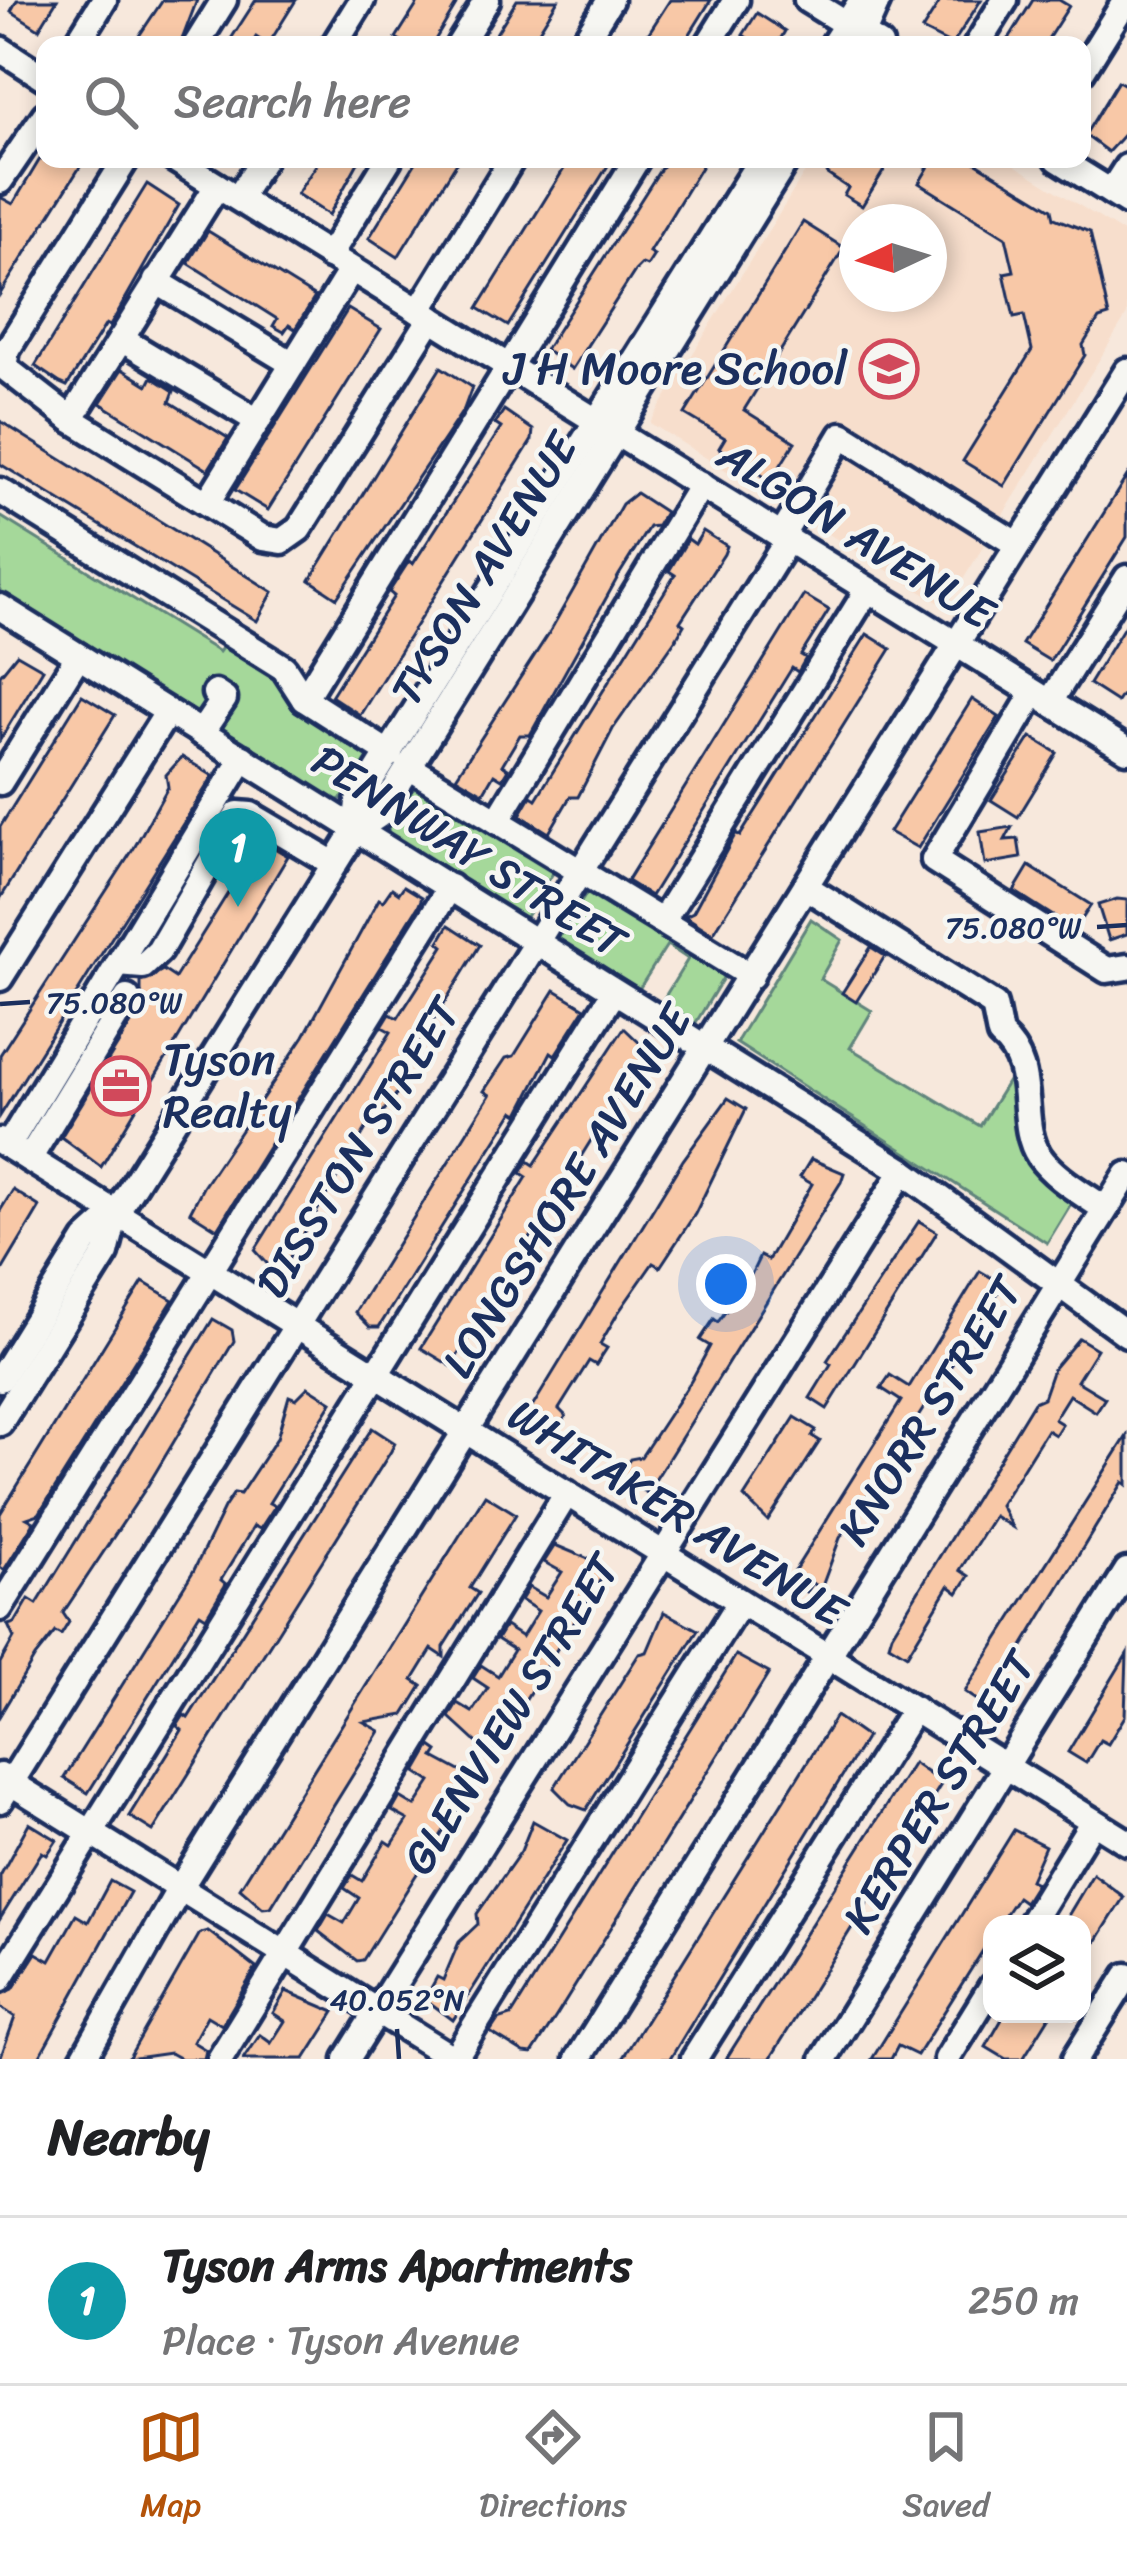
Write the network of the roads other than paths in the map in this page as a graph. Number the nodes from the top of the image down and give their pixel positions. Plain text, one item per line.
1 (104, 0) edge
2 (224, 0) edge
3 (362, 0) edge
4 (487, 0) edge
5 (610, 0) edge
6 (736, 0) edge
7 (807, 0) edge
8 (862, 0) edge
9 (878, 0) edge
10 (1005, 0) edge
11 (1126, 0) edge
12 (82, 36) edge
13 (202, 36) edge
14 (340, 36) edge
15 (465, 36) edge
16 (588, 36) edge
17 (714, 36) edge
18 (852, 36) edge
19 (856, 36) edge
20 (858, 36) edge
21 (983, 36) edge
22 (0, 49) edge
23 (1091, 56) edge
24 (36, 72) edge
25 (36, 128) edge
26 (1127, 167) edge
27 (120, 168) edge
28 (189, 168) edge
29 (253, 168) edge
30 (383, 168) edge
31 (507, 168) edge
32 (631, 168) edge
33 (757, 168) edge
34 (781, 168) edge
35 (1072, 168) edge
36 (0, 181) edge
37 (228, 192) junction
38 (1119, 197) edge
39 (730, 230) junction
40 (329, 256) junction
41 (351, 270) junction
42 (156, 281) junction
43 (425, 314) junction
44 (121, 338) junction
45 (293, 364) junction
46 (508, 368) junction
47 (1127, 371) edge
48 (71, 419) junction
49 (258, 421) junction
50 (605, 430) junction
51 (701, 485) junction
52 (0, 491) edge
53 (207, 503) junction
54 (784, 539) junction
55 (1018, 545) junction
56 (1127, 578) edge
57 (867, 591) junction
58 (0, 607) edge
59 (955, 646) junction
60 (78, 656) junction
61 (215, 693) dead end
62 (1042, 698) junction
63 (304, 699) junction
64 (167, 712) junction
65 (201, 733) junction
66 (1127, 750) edge
67 (243, 758) junction
68 (400, 760) junction
69 (0, 782) edge
70 (497, 821) junction
71 (355, 831) junction
72 (334, 864) junction
73 (581, 873) junction
74 (450, 887) junction
75 (806, 887) junction
76 (662, 922) junction
77 (538, 941) junction
78 (118, 964) junction
79 (1127, 967) edge
80 (751, 976) junction
81 (0, 978) edge
82 (614, 992) junction
83 (127, 998) dead end
84 (706, 1049) junction
85 (10, 1153) edge
86 (903, 1172) junction
87 (1119, 1193) edge
88 (116, 1213) junction
89 (210, 1271) junction
90 (1058, 1284) junction
91 (296, 1325) junction
92 (1127, 1334) edge
93 (378, 1376) junction
94 (0, 1379) edge
95 (0, 1424) edge
96 (466, 1431) junction
97 (567, 1493) junction
98 (661, 1552) junction
99 (1127, 1571) edge
100 (740, 1602) junction
101 (0, 1608) edge
102 (828, 1656) junction
103 (914, 1709) junction
104 (1004, 1766) junction
105 (4, 1786) edge
106 (1093, 1821) junction
107 (89, 1831) junction
108 (1127, 1842) edge
109 (180, 1888) junction
110 (1036, 1915) edge
111 (283, 1952) junction
112 (1127, 1976) edge
113 (0, 1979) edge
114 (983, 2001) edge
115 (377, 2011) junction
116 (83, 2059) edge
117 (220, 2059) edge
118 (347, 2059) edge
119 (454, 2059) edge
120 (578, 2059) edge
121 (694, 2059) edge
122 (824, 2059) edge
123 (947, 2059) edge
124 (1075, 2059) edge

1 - 12 street
2 - 13 street
3 - 14 street
4 - 15 street
5 - 16 street
6 - 17 street
7 - 18 street
8 - 19 street
9 - 20 street
10 - 21 street
11 - 23 street
22 - 24 street
25 - 36 street
26 - 38 street
27 - 48 street
28 - 37 street, ALGON AVENUE
29 - 37 street
30 - 40 street
31 - 43 street
32 - 46 street
33 - 39 street, TYSON AVENUE
34 - 39 street, TYSON AVENUE
35 - 38 street
37 - 40 street, ALGON AVENUE
37 - 42 street
39 - 50 street, TYSON AVENUE
40 - 41 street, ALGON AVENUE
41 - 43 street, ALGON AVENUE
41 - 45 street
42 - 44 street
42 - 45 street
43 - 46 street, ALGON AVENUE
43 - 53 street
44 - 48 street
44 - 49 street
45 - 49 street
46 - 50 street, ALGON AVENUE
46 - 63 street
47 - 55 street, LONGSHORE AVENUE
48 - 53 street
49 - 53 street
50 - 51 street, ALGON AVENUE
50 - 68 street, TYSON AVENUE
51 - 54 street, ALGON AVENUE
51 - 70 street
52 - 63 street
54 - 55 street, DISSTON STREET
54 - 57 street, ALGON AVENUE
54 - 73 street, DISSTON STREET
55 - 59 street, LONGSHORE AVENUE
56 - 62 street
57 - 59 street, ALGON AVENUE
57 - 76 street
58 - 60 street, PENNWAY STREET
59 - 62 street, ALGON AVENUE
59 - 75 street, LONGSHORE AVENUE
60 - 64 street, PENNWAY STREET
60 - 69 street
61 - 65 street
62 - 66 street, ALGON AVENUE
62 - 79 street
63 - 68 street
64 - 65 street, PENNWAY STREET
64 - 81 street
65 - 67 street, PENNWAY STREET
67 - 71 street, PENNWAY STREET
67 - 78 street
68 - 70 street
68 - 71 street, TYSON AVENUE
70 - 73 street
71 - 72 street, TYSON AVENUE
71 - 74 street, PENNWAY STREET
72 - 78 street
72 - 88 street, TYSON AVENUE
73 - 76 street
73 - 77 street, DISSTON STREET
74 - 77 street, PENNWAY STREET
74 - 89 street
75 - 80 street, LONGSHORE AVENUE
75 - 87 street
76 - 80 street
77 - 82 street, PENNWAY STREET
77 - 91 street, DISSTON STREET
78 - 85 street
80 - 84 street, LONGSHORE AVENUE
82 - 84 street, PENNWAY STREET
82 - 93 street
83 - 85 street
84 - 86 street, PENNWAY STREET
84 - 96 street, LONGSHORE AVENUE
85 - 88 street, WHITAKER AVENUE
86 - 90 street, PENNWAY STREET
86 - 98 street, GLENVIEW STREET
87 - 90 street, KNORR STREET
88 - 89 street, WHITAKER AVENUE
88 - 94 street, TYSON AVENUE
88 - 95 street, TYSON AVENUE
89 - 91 street, WHITAKER AVENUE
89 - 101 street
90 - 92 street, PENNWAY STREET
90 - 102 street, KNORR STREET
91 - 93 street, WHITAKER AVENUE
91 - 105 street, DISSTON STREET
93 - 96 street, WHITAKER AVENUE
93 - 107 street
96 - 97 street, WHITAKER AVENUE
96 - 109 street, LONGSHORE AVENUE
97 - 98 street, WHITAKER AVENUE
97 - 111 street
98 - 100 street, WHITAKER AVENUE
98 - 115 street, GLENVIEW STREET
99 - 104 street, KERPER STREET
100 - 102 street, WHITAKER AVENUE
100 - 119 street
102 - 103 street, WHITAKER AVENUE
102 - 120 street, KNORR STREET
103 - 104 street, WHITAKER AVENUE
103 - 121 street
104 - 106 street, WHITAKER AVENUE
104 - 122 street, KERPER STREET
105 - 107 street
106 - 108 street, WHITAKER AVENUE
106 - 110 street
107 - 109 street
107 - 113 street
109 - 111 street
109 - 116 street, LONGSHORE AVENUE
111 - 115 street
111 - 117 street
112 - 124 street
114 - 123 street
115 - 118 street, GLENVIEW STREET
115 - 119 street

